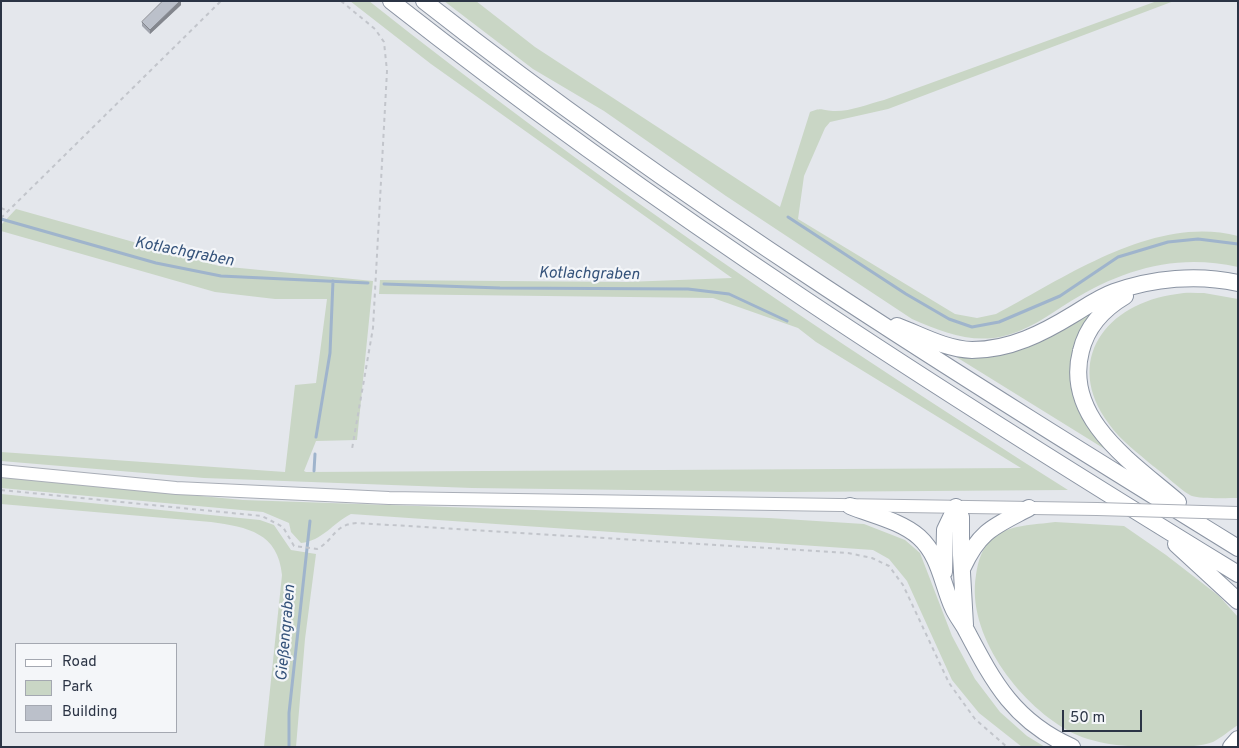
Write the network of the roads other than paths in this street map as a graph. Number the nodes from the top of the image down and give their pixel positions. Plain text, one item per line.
1 (391, 1) edge
2 (424, 1) edge
3 (1238, 283) edge
4 (1143, 285) junction
5 (864, 313) junction
6 (1, 471) edge
7 (850, 506) junction
8 (956, 507) junction
9 (1029, 508) junction
10 (1238, 513) edge
11 (1157, 525) junction
12 (1215, 534) junction
13 (1238, 548) edge
14 (962, 569) junction
15 (1238, 574) edge
16 (944, 579) junction
17 (1238, 601) edge
18 (965, 629) junction
19 (1238, 740) edge
20 (1238, 745) edge
21 (1072, 747) edge
22 (1232, 747) edge

1 - 11 highway
2 - 5 highway
3 - 4 highway
4 - 5 highway
4 - 12 highway
5 - 12 highway
6 - 7 main road
7 - 8 main road
7 - 16 highway
8 - 9 main road
8 - 14 highway
8 - 16 highway
9 - 10 main road, bridge
9 - 14 highway
11 - 15 highway
11 - 17 highway
12 - 13 highway
14 - 18 highway
16 - 18 highway
18 - 21 highway
19 - 22 highway
20 - 22 highway

